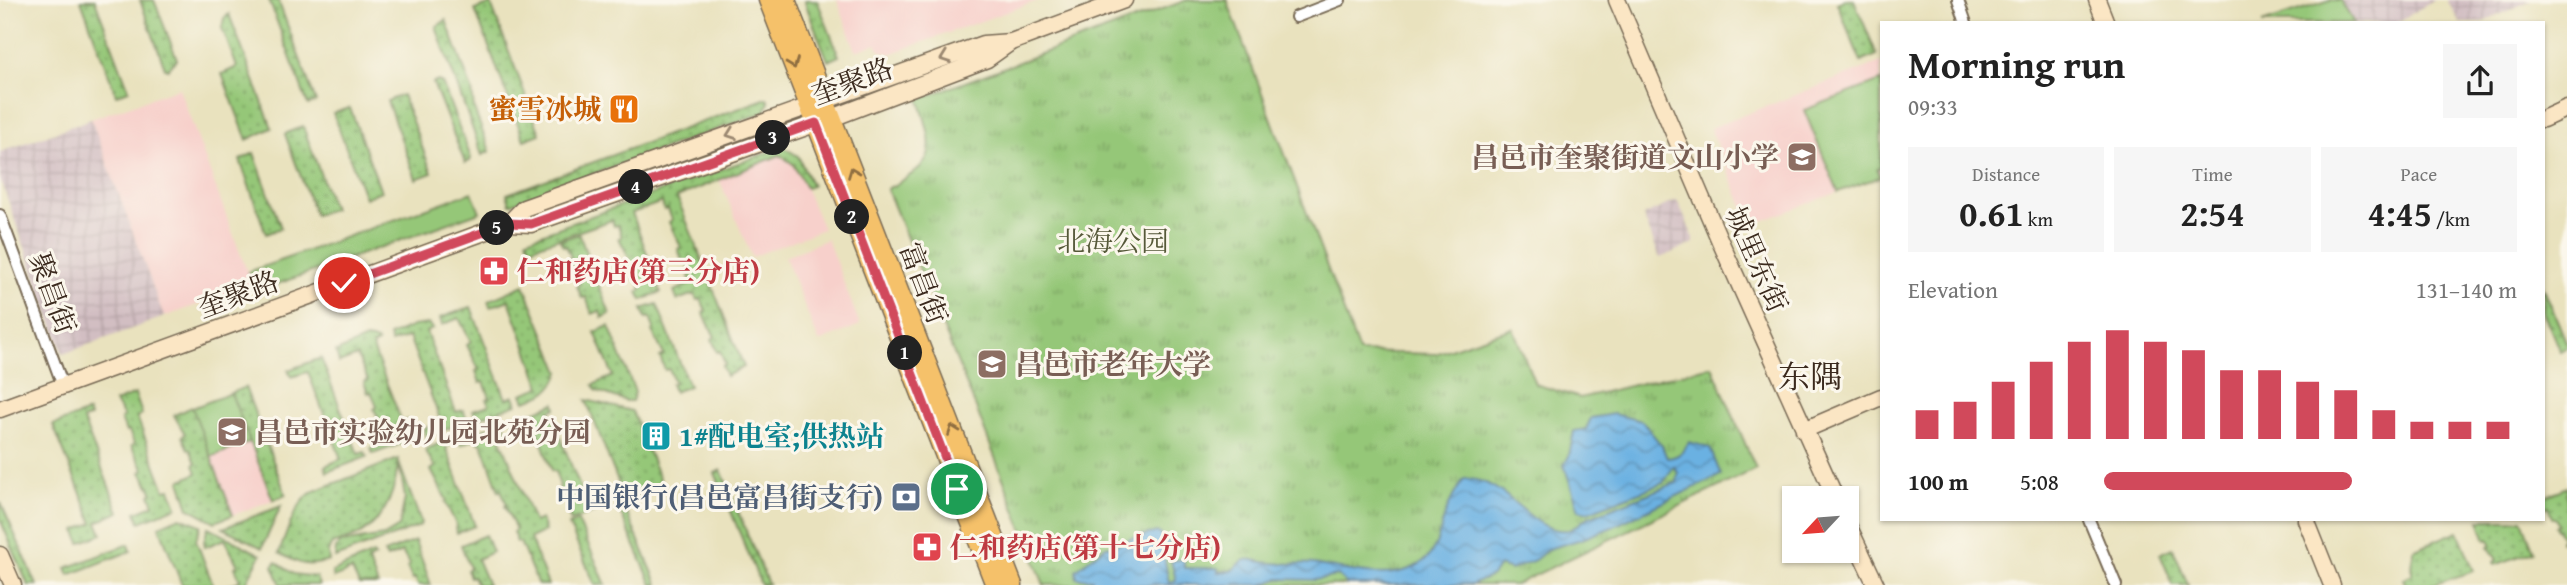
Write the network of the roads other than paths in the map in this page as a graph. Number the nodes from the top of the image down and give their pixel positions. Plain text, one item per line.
1 (768, 0) edge
2 (786, 0) edge
3 (1124, 0) edge
4 (1340, 0) edge
5 (1617, 0) edge
6 (1958, 0) edge
7 (2097, 0) edge
8 (1296, 17) dead end
9 (1965, 21) edge
10 (2105, 21) edge
11 (1011, 42) junction
12 (817, 103) junction
13 (2567, 108) edge
14 (2545, 117) edge
15 (824, 120) junction
16 (0, 215) edge
17 (509, 223) junction
18 (63, 386) junction
19 (1880, 397) edge
20 (0, 409) edge
21 (1804, 430) junction
22 (1830, 486) edge
23 (2089, 521) edge
24 (2306, 521) edge
25 (1859, 549) edge
26 (0, 555) edge
27 (13, 585) edge
28 (995, 585) edge
29 (1013, 585) edge
30 (1876, 585) edge
31 (2116, 585) edge
32 (2332, 585) edge

1 -> 12 main road, 富昌街
2 - 12 main road, 富昌街
3 - 11 street, 奎聚路
4 - 8 street
5 - 21 street, 城里东街
6 - 9 street
7 - 10 street
11 -> 12 street
11 - 15 street, 奎聚路
12 - 15 main road, 富昌街
12 -> 17 street
13 - 14 street
15 - 17 street, 奎聚路
15 - 28 main road, 富昌街
29 -> 15 main road, 富昌街
16 - 18 street, 聚昌街
17 - 18 street, 奎聚路
18 - 20 street, 奎聚路
19 - 21 street
21 - 22 street, 城里东街
23 - 31 street
24 - 32 street
25 - 30 street
26 - 27 street

